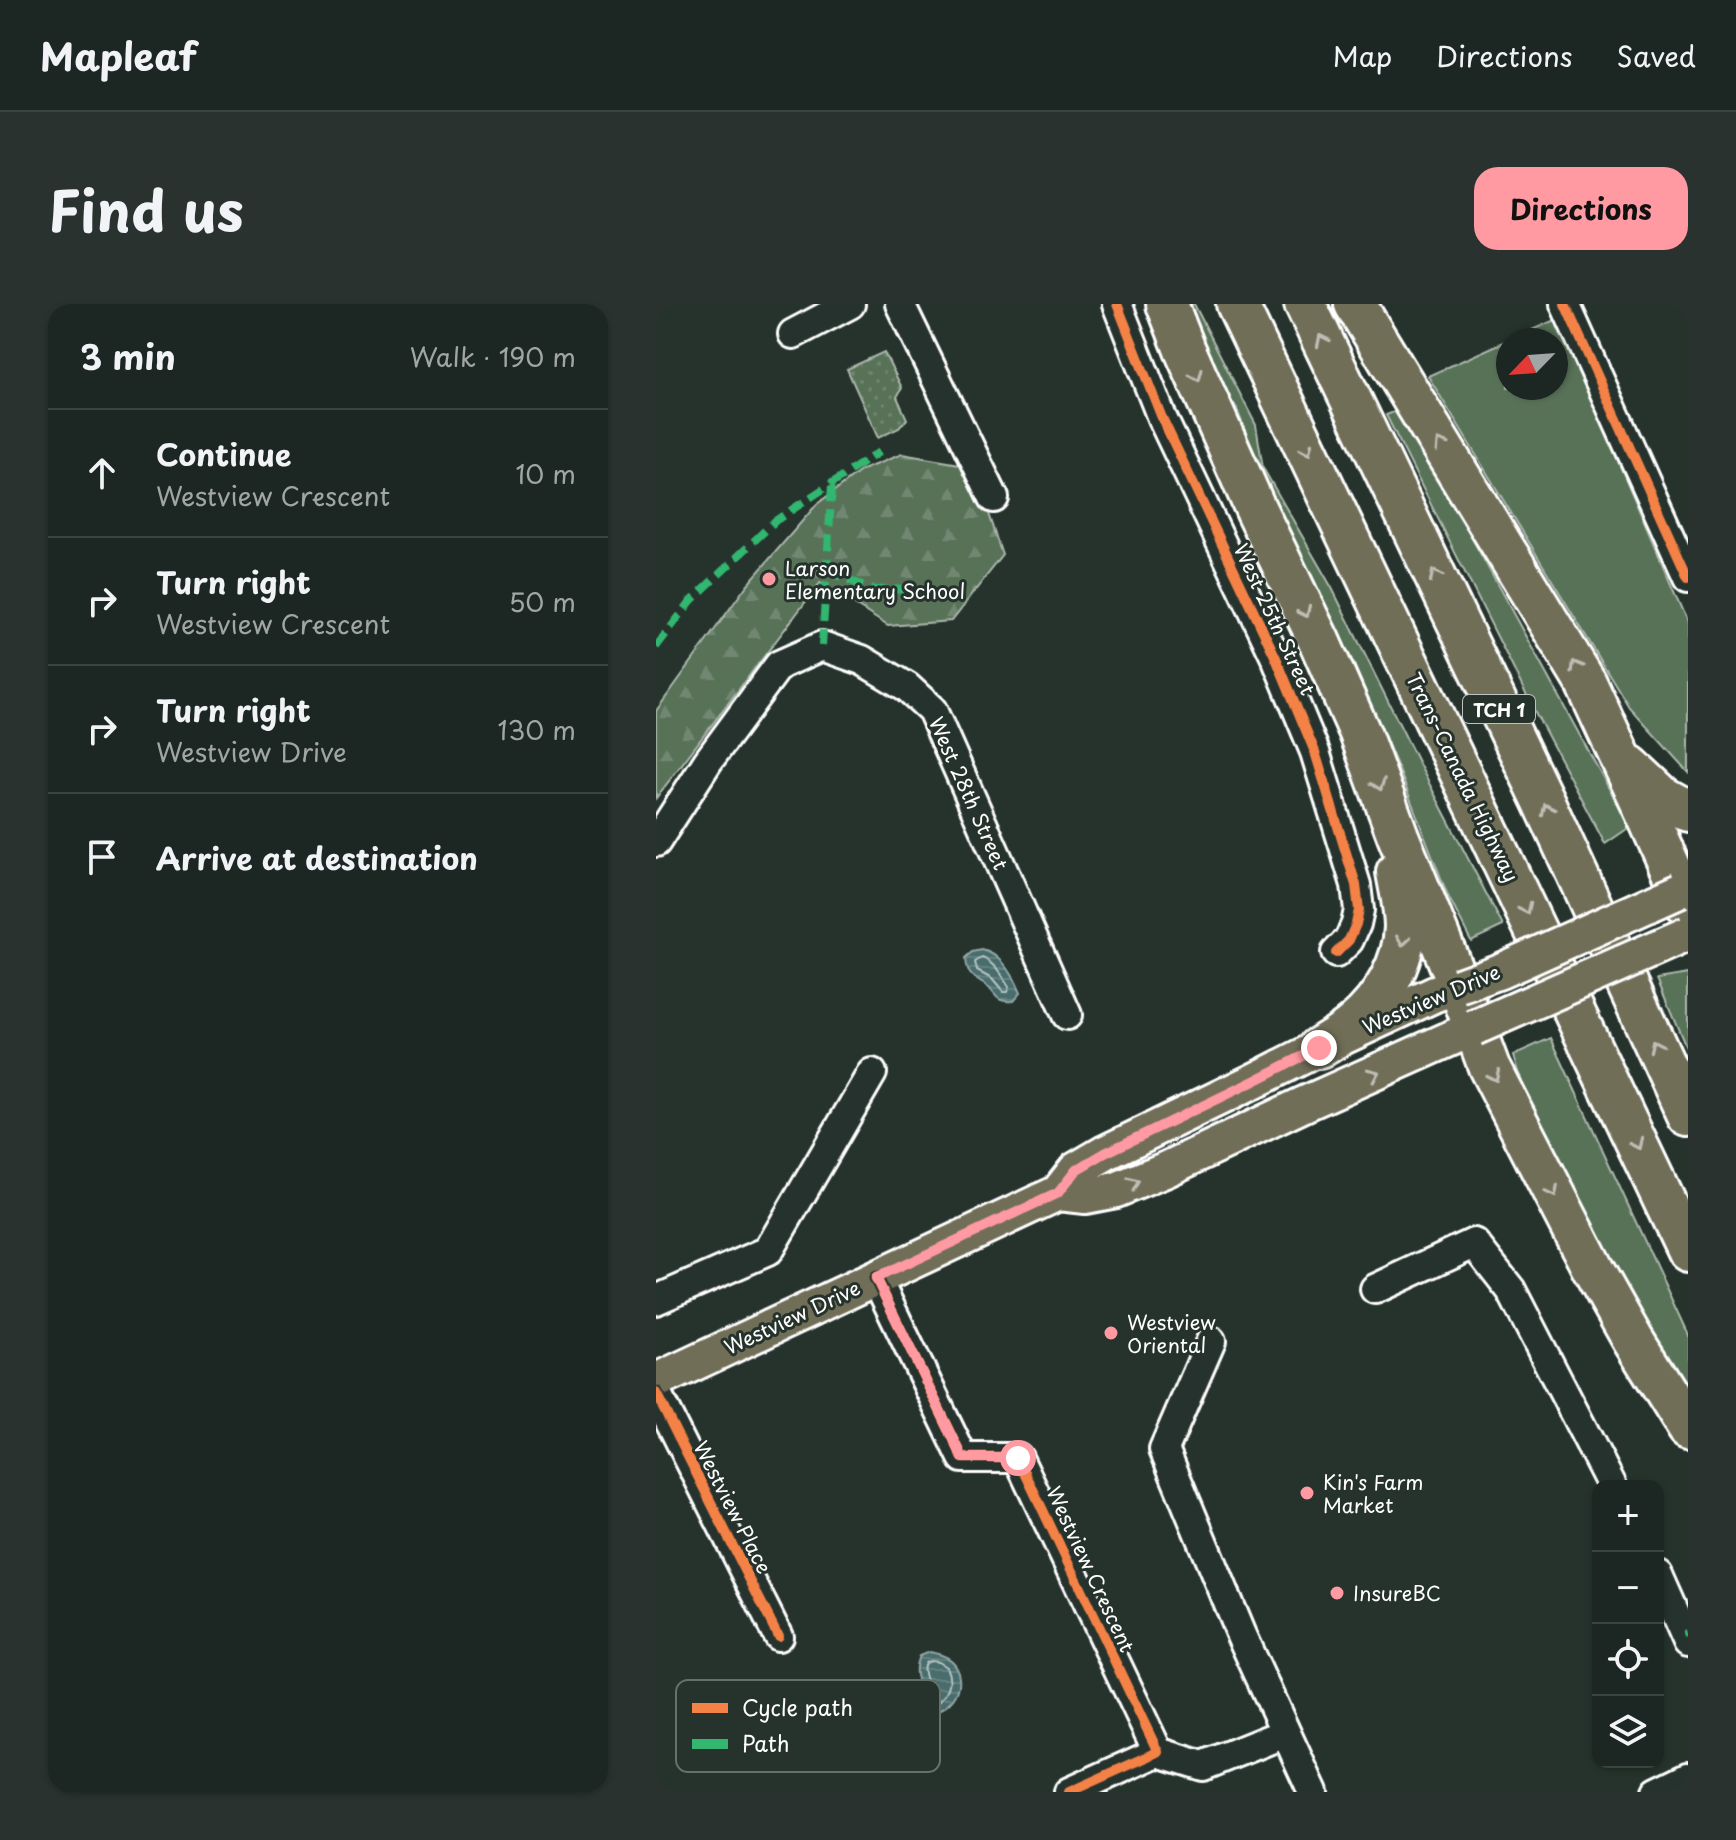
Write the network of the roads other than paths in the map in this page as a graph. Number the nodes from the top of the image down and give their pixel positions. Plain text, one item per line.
1 (850, 304) edge
2 (900, 304) edge
3 (1117, 304) edge
4 (1167, 304) edge
5 (1237, 304) edge
6 (1305, 304) edge
7 (1355, 304) edge
8 (1565, 304) edge
9 (793, 334) dead end
10 (994, 498) dead end
11 (1688, 577) edge
12 (1610, 736) junction
13 (1688, 811) edge
14 (1398, 836) junction
15 (656, 842) edge
16 (1686, 895) edge
17 (1688, 934) edge
18 (1336, 953) dead end
19 (1459, 986) junction
20 (1067, 1015) dead end
21 (1474, 1028) junction
22 (1319, 1048) junction
23 (872, 1073) dead end
24 (1688, 1116) edge
25 (1058, 1193) junction
26 (1688, 1251) edge
27 (876, 1278) junction
28 (1375, 1289) dead end
29 (656, 1300) edge
30 (1211, 1341) dead end
31 (656, 1381) edge
32 (656, 1393) edge
33 (1688, 1428) edge
34 (1609, 1480) edge
35 (1664, 1589) edge
36 (778, 1636) dead end
37 (1688, 1643) edge
38 (1285, 1733) junction
39 (1158, 1752) junction
40 (1688, 1777) edge
41 (1069, 1792) edge
42 (1313, 1792) edge
43 (1657, 1792) edge

1 - 9 street
2 - 10 street
3 - 18 street, West 25th Street
4 -> 14 highway
5 -> 26 highway, Trans-Canada Highway / TCH 1
24 -> 6 highway, TCH 1
12 -> 7 highway
8 - 11 street
12 - 13 highway
12 - 16 highway
14 - 19 highway
14 -> 22 highway
15 - 20 street, West 28th Street
16 - 19 main road, Westview Drive, bridge
17 - 21 main road, Westview Drive, bridge
19 - 21 highway
19 - 22 main road, Westview Drive
25 -> 21 main road, Westview Drive
21 -> 33 highway
22 - 25 main road, Westview Drive
23 - 29 street
25 - 27 main road, Westview Drive
27 - 31 main road, Westview Drive
27 - 39 street, Westview Crescent
28 - 34 street
30 - 38 street
32 - 36 street, Westview Place
35 - 37 street
38 - 39 street
38 - 42 street
39 - 41 street
40 - 43 street

